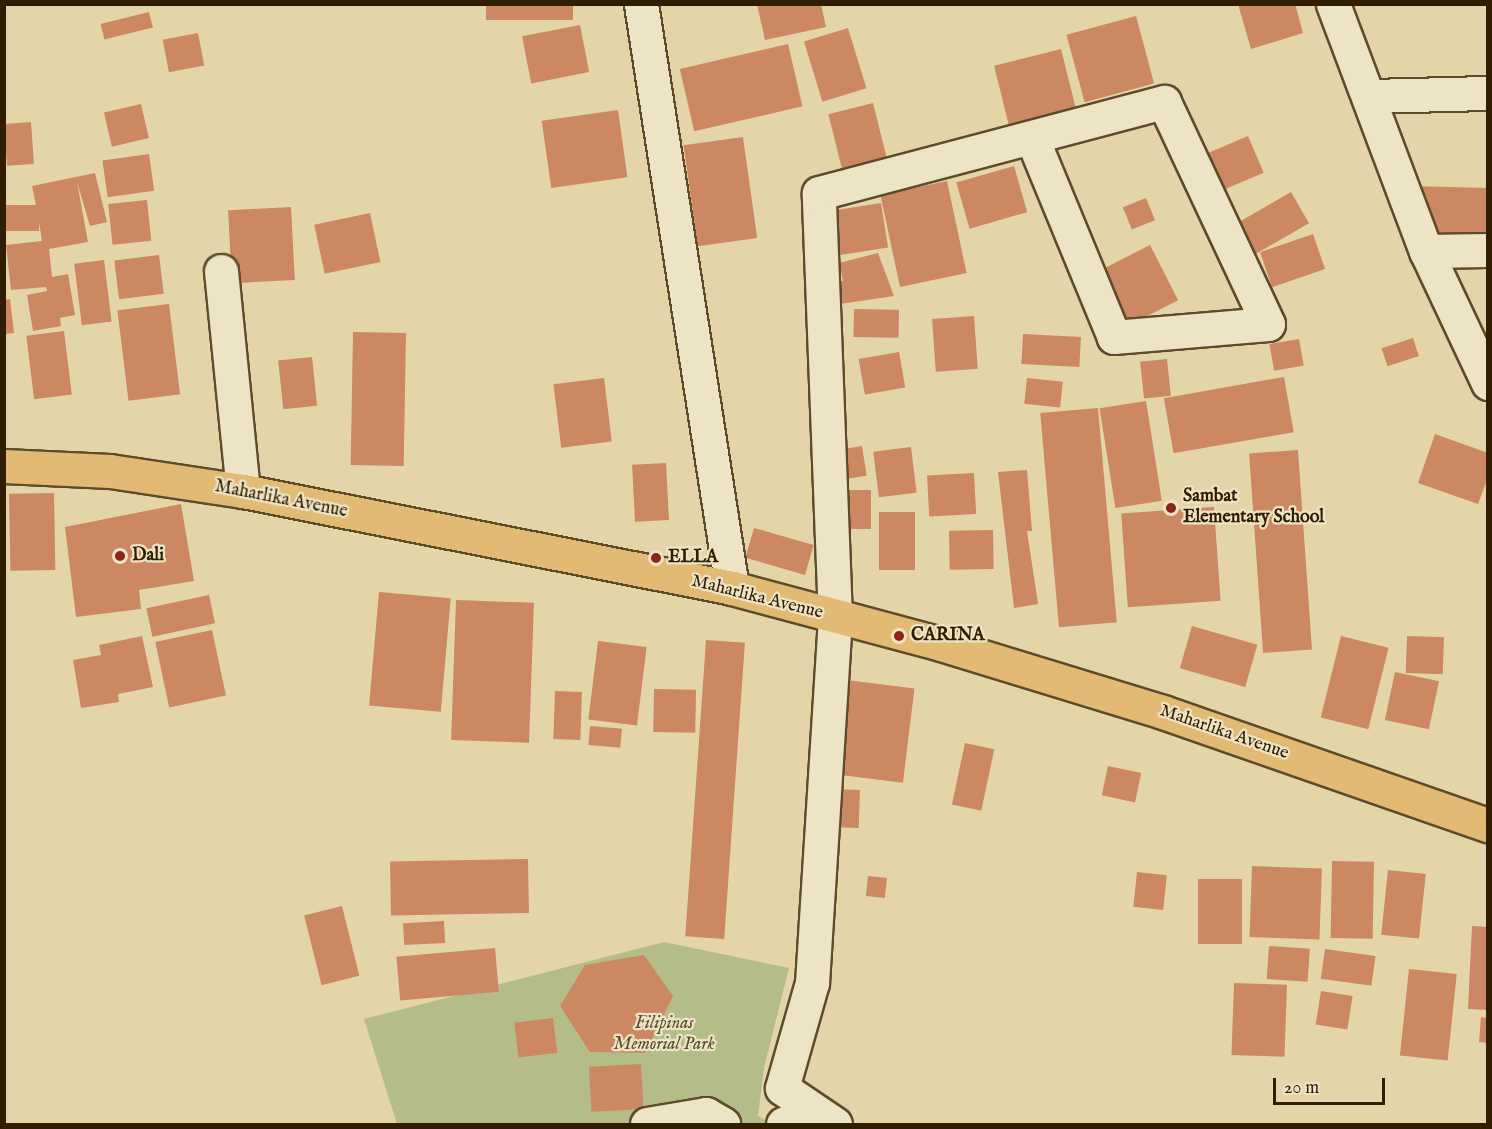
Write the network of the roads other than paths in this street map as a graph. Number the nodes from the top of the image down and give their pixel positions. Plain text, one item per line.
1 (641, 4) edge
2 (1333, 4) edge
3 (1488, 93) edge
4 (1371, 96) junction
5 (1032, 138) junction
6 (1488, 250) edge
7 (1426, 252) junction
8 (221, 271) dead end
9 (1488, 383) edge
10 (4, 466) edge
11 (243, 491) junction
12 (732, 588) junction
13 (835, 618) junction
14 (1488, 825) edge
15 (825, 1118) edge
16 (647, 1125) edge
17 (723, 1125) edge
18 (783, 1125) edge

1 - 12 street
2 - 4 street
3 - 4 street
4 - 7 street
5 - 5 street
5 - 13 street
6 - 7 street
7 - 9 street
8 - 11 street
10 - 11 main road, Maharlika Avenue
11 - 12 main road, Maharlika Avenue
12 - 13 main road, Maharlika Avenue
13 - 14 main road, Maharlika Avenue
13 - 15 street
15 - 18 street
16 - 17 street

